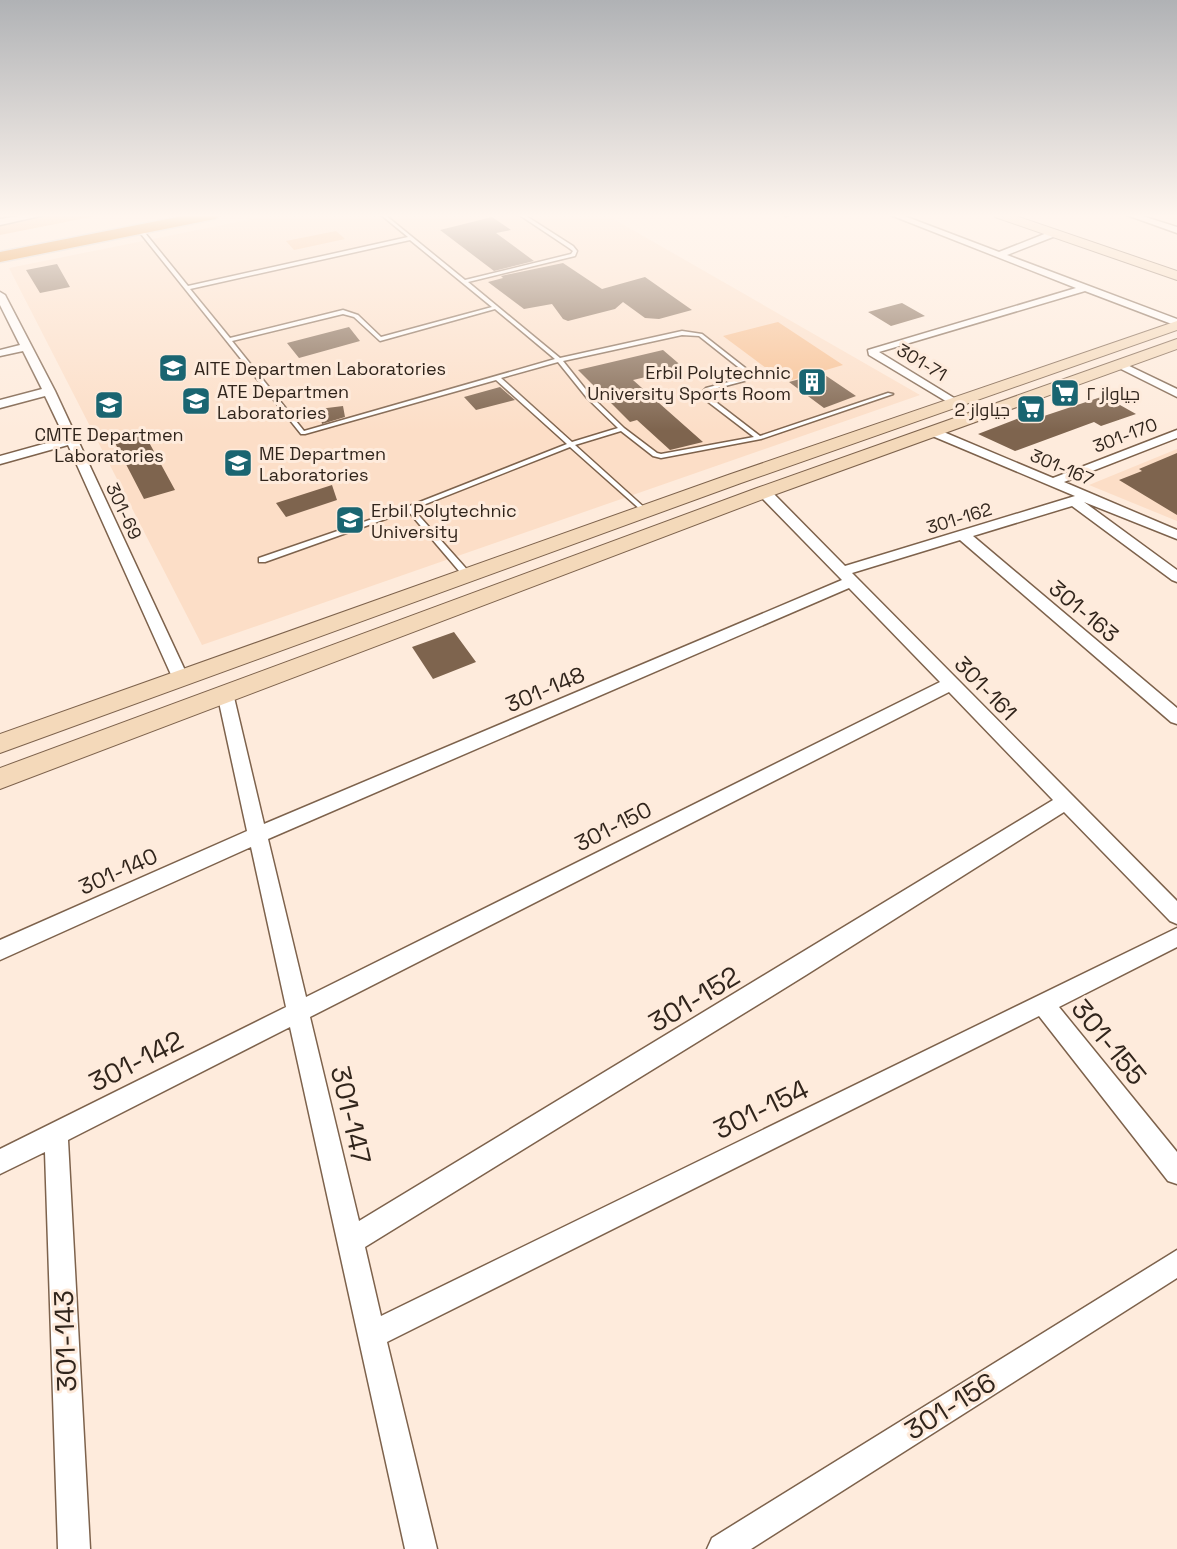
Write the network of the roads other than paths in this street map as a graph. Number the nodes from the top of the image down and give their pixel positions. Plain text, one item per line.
1 (195, 286) edge
2 (469, 286) edge
3 (1080, 286) edge
4 (187, 288) joint
5 (1085, 288) junction
6 (0, 295) edge
7 (494, 308) junction
8 (1177, 324) edge
9 (229, 340) junction
10 (1177, 344) edge
11 (26, 347) junction
12 (0, 353) edge
13 (559, 360) junction
14 (1121, 365) junction
15 (497, 378) junction
16 (50, 391) junction
17 (890, 394) dead end
18 (1177, 394) edge
19 (953, 401) junction
20 (0, 404) edge
21 (622, 429) junction
22 (933, 432) junction
23 (1177, 434) edge
24 (759, 438) junction
25 (72, 440) junction
26 (572, 444) junction
27 (0, 460) edge
28 (1053, 482) junction
29 (764, 492) junction
30 (1081, 499) junction
31 (409, 508) junction
32 (644, 510) junction
33 (1177, 535) edge
34 (964, 536) junction
35 (262, 560) dead end
36 (468, 576) junction
37 (846, 577) junction
38 (1177, 577) edge
39 (411, 597) junction
40 (426, 618) junction
41 (181, 679) junction
42 (951, 684) junction
43 (225, 693) junction
44 (1177, 718) edge
45 (0, 743) edge
46 (0, 778) edge
47 (1065, 802) junction
48 (256, 836) junction
49 (1177, 915) edge
50 (1177, 937) edge
51 (0, 950) edge
52 (1042, 1003) junction
53 (297, 1011) junction
54 (56, 1134) junction
55 (0, 1162) edge
56 (1177, 1172) edge
57 (350, 1241) junction
58 (1177, 1263) edge
59 (372, 1335) junction
60 (74, 1549) edge
61 (421, 1549) edge
62 (723, 1549) edge

1 - 4 lane
2 - 7 lane
3 - 5 street
4 - 9 lane
5 - 8 street
5 - 19 street, 301-71
6 - 11 street, 301-69
7 - 9 lane
7 - 13 lane
8 - 19 main road
9 - 15 lane
10 - 14 main road
11 - 12 street
11 - 16 street, 301-69
13 - 15 lane
13 - 21 lane
13 - 24 lane
14 - 18 street
14 - 22 main road
15 - 26 lane
16 - 20 street
16 - 25 street, 301-69
17 - 24 lane
19 - 32 main road
21 - 24 lane
21 - 26 lane
22 - 28 street, 301-167
22 - 29 main road
23 - 28 street, 301-170
25 - 27 street
25 - 41 street, 301-69
26 - 31 lane
26 - 32 lane
28 - 30 street, 301-167
29 - 37 street, 301-161
29 - 40 main road
30 - 33 street, 301-167
30 - 34 street, 301-162
30 - 38 street
31 - 35 lane
31 - 36 lane
32 - 36 main road
34 - 37 street, 301-162
34 - 44 street, 301-163
36 - 39 main road
37 - 42 street, 301-161
37 - 48 street, 301-148
39 - 40 main road
39 - 41 main road
40 - 43 main road
41 - 45 main road
42 - 47 street, 301-161
42 - 53 street, 301-150
43 - 46 main road
43 - 48 street, 301-147
47 - 49 street, 301-161
47 - 57 street, 301-152
48 - 51 street, 301-140
48 - 53 street, 301-147
50 - 52 street, 301-154
52 - 56 street, 301-155
52 - 59 street, 301-154
53 - 54 street, 301-142
53 - 57 street, 301-147
54 - 55 street, 301-142
54 - 60 street, 301-143
57 - 59 street, 301-147
58 - 62 street, 301-156
59 - 61 street, 301-147

